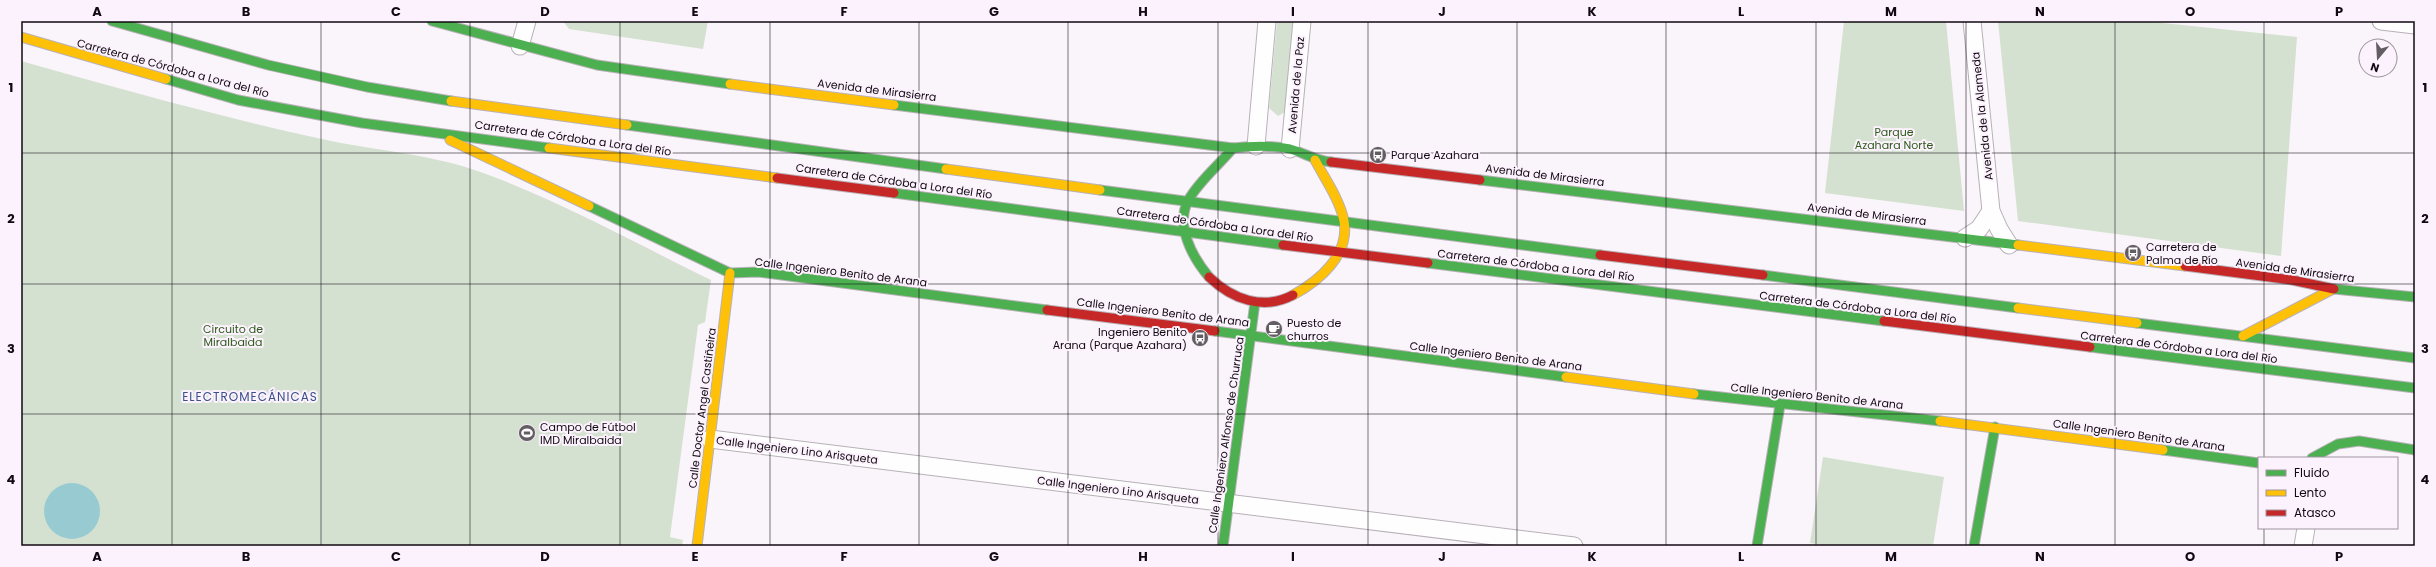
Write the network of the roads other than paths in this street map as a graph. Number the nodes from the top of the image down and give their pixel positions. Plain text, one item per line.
1 (112, 21) edge
2 (432, 21) edge
3 (527, 21) edge
4 (1268, 21) edge
5 (1302, 21) edge
6 (1972, 21) edge
7 (2381, 21) edge
8 (2415, 24) edge
9 (21, 38) edge
10 (520, 46) junction
11 (432, 132) junction
12 (1256, 146) junction
13 (1233, 148) junction
14 (1290, 149) junction
15 (1315, 160) junction
16 (1187, 202) junction
17 (1991, 211) junction
18 (1344, 222) junction
19 (1184, 231) junction
20 (1965, 238) junction
21 (2009, 244) junction
22 (1340, 252) junction
23 (730, 273) junction
24 (2333, 289) junction
25 (2415, 297) edge
26 (1255, 302) junction
27 (1251, 336) junction
28 (2243, 336) junction
29 (2415, 358) edge
30 (2415, 388) edge
31 (1780, 405) junction
32 (1995, 427) junction
33 (710, 439) junction
34 (2415, 450) edge
35 (2314, 457) edge
36 (2258, 463) edge
37 (1229, 504) junction
38 (2306, 529) edge
39 (697, 546) edge
40 (1223, 546) edge
41 (1574, 546) edge
42 (1757, 546) edge
43 (1974, 546) edge
44 (2304, 546) edge

1 - 16 street, Carretera de Córdoba a Lora del Río
2 - 10 street, Avenida de Mirasierra
3 - 10 street
4 - 12 street
5 - 14 street, Avenida de la Paz
6 - 17 street, Avenida de la Alameda
7 - 8 street
9 - 11 street, Carretera de Córdoba a Lora del Río
10 - 13 street, Avenida de Mirasierra
11 - 19 street, Carretera de Córdoba a Lora del Río
11 - 23 street
12 - 13 street, Avenida de Mirasierra
12 - 14 street, Avenida de Mirasierra
13 - 16 street
14 - 15 street, Avenida de Mirasierra
15 - 18 street
15 - 20 street, Avenida de Mirasierra
16 - 18 street, Carretera de Córdoba a Lora del Río
16 - 19 street
17 - 20 street
17 - 21 street, Avenida de la Alameda
18 - 22 street
18 - 28 street, Carretera de Córdoba a Lora del Río
19 - 22 street, Carretera de Córdoba a Lora del Río
19 - 26 street
20 - 21 street, Avenida de Mirasierra
21 - 24 street, Avenida de Mirasierra
22 - 26 street
22 - 30 street, Carretera de Córdoba a Lora del Río
23 - 27 street, Calle Ingeniero Benito de Arana
23 - 33 street, Calle Doctor Angel Castiñeira
24 - 25 street, Avenida de Mirasierra
24 - 28 street
26 - 27 street, Calle Ingeniero Alfonso de Churruca
27 - 31 street, Calle Ingeniero Benito de Arana
27 - 37 street, Calle Ingeniero Alfonso de Churruca
28 - 29 street, Carretera de Córdoba a Lora del Río
31 - 32 street, Calle Ingeniero Benito de Arana
31 - 42 street
32 - 36 street, Calle Ingeniero Benito de Arana
32 - 43 street
33 - 37 street, Calle Ingeniero Lino Arisqueta
33 - 39 street, Calle Doctor Angel Castiñeira
34 - 35 street
37 - 40 street, Calle Ingeniero Alfonso de Churruca
37 - 41 street, Calle Ingeniero Lino Arisqueta
38 - 44 street

